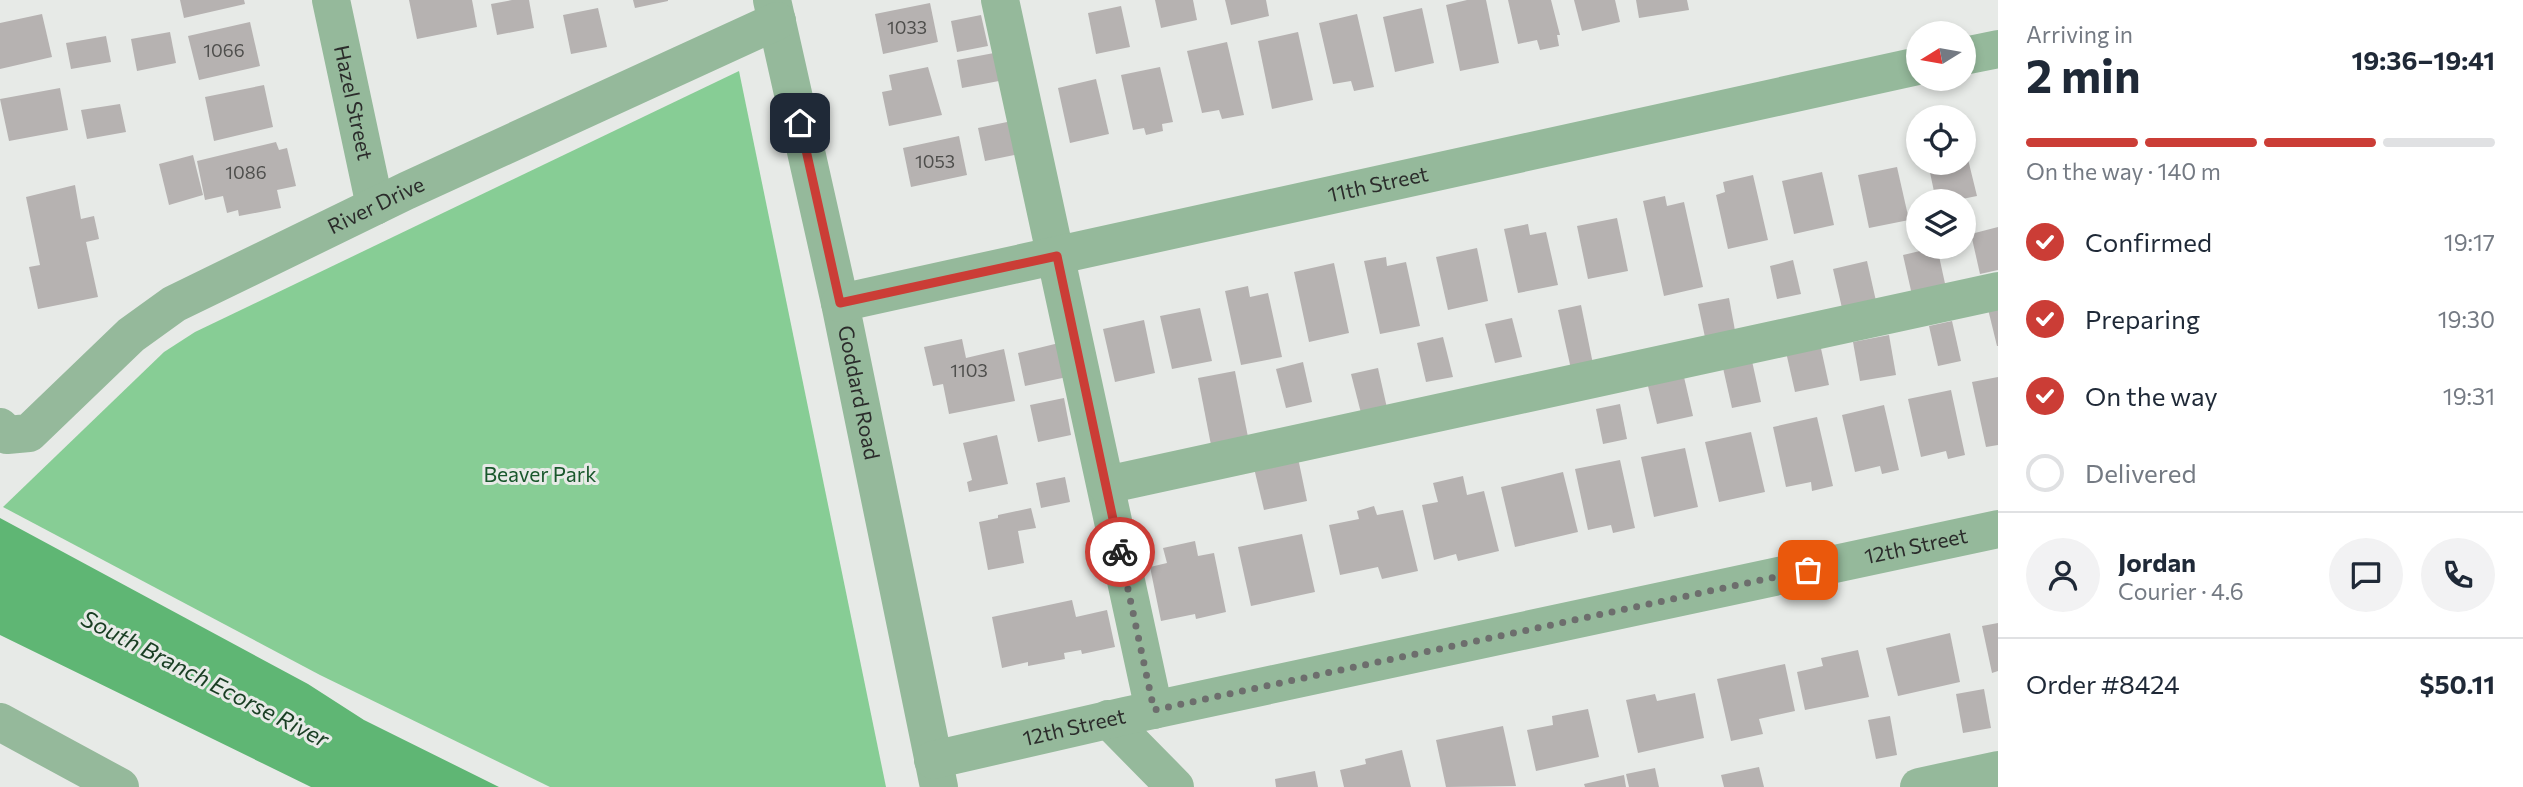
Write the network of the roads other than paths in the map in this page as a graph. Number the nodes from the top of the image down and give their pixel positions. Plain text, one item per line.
1 (331, 0) edge
2 (1000, 0) edge
3 (774, 10) edge
4 (1998, 49) edge
5 (1976, 54) edge
6 (1906, 69) edge
7 (375, 206) junction
8 (1057, 256) junction
9 (1998, 291) edge
10 (840, 303) junction
11 (4, 431) edge
12 (1106, 485) junction
13 (1998, 529) edge
14 (1154, 710) junction
15 (1108, 719) junction
16 (0, 722) edge
17 (1998, 770) edge
18 (936, 773) edge
19 (120, 787) edge
20 (1175, 787) edge
21 (1919, 787) edge

1 - 7 street, Hazel Street
2 - 8 street
3 - 7 street, River Drive
3 - 10 street, Goddard Road
4 - 5 street
6 - 8 street, 11th Street
7 - 11 street, River Drive
8 - 10 street, 11th Street
8 - 12 street
9 - 12 street
10 - 18 street, Goddard Road
12 - 14 street
13 - 14 street, 12th Street
14 - 15 street, 12th Street
15 - 18 street, 12th Street
15 - 20 street
16 - 19 street
17 - 21 street

